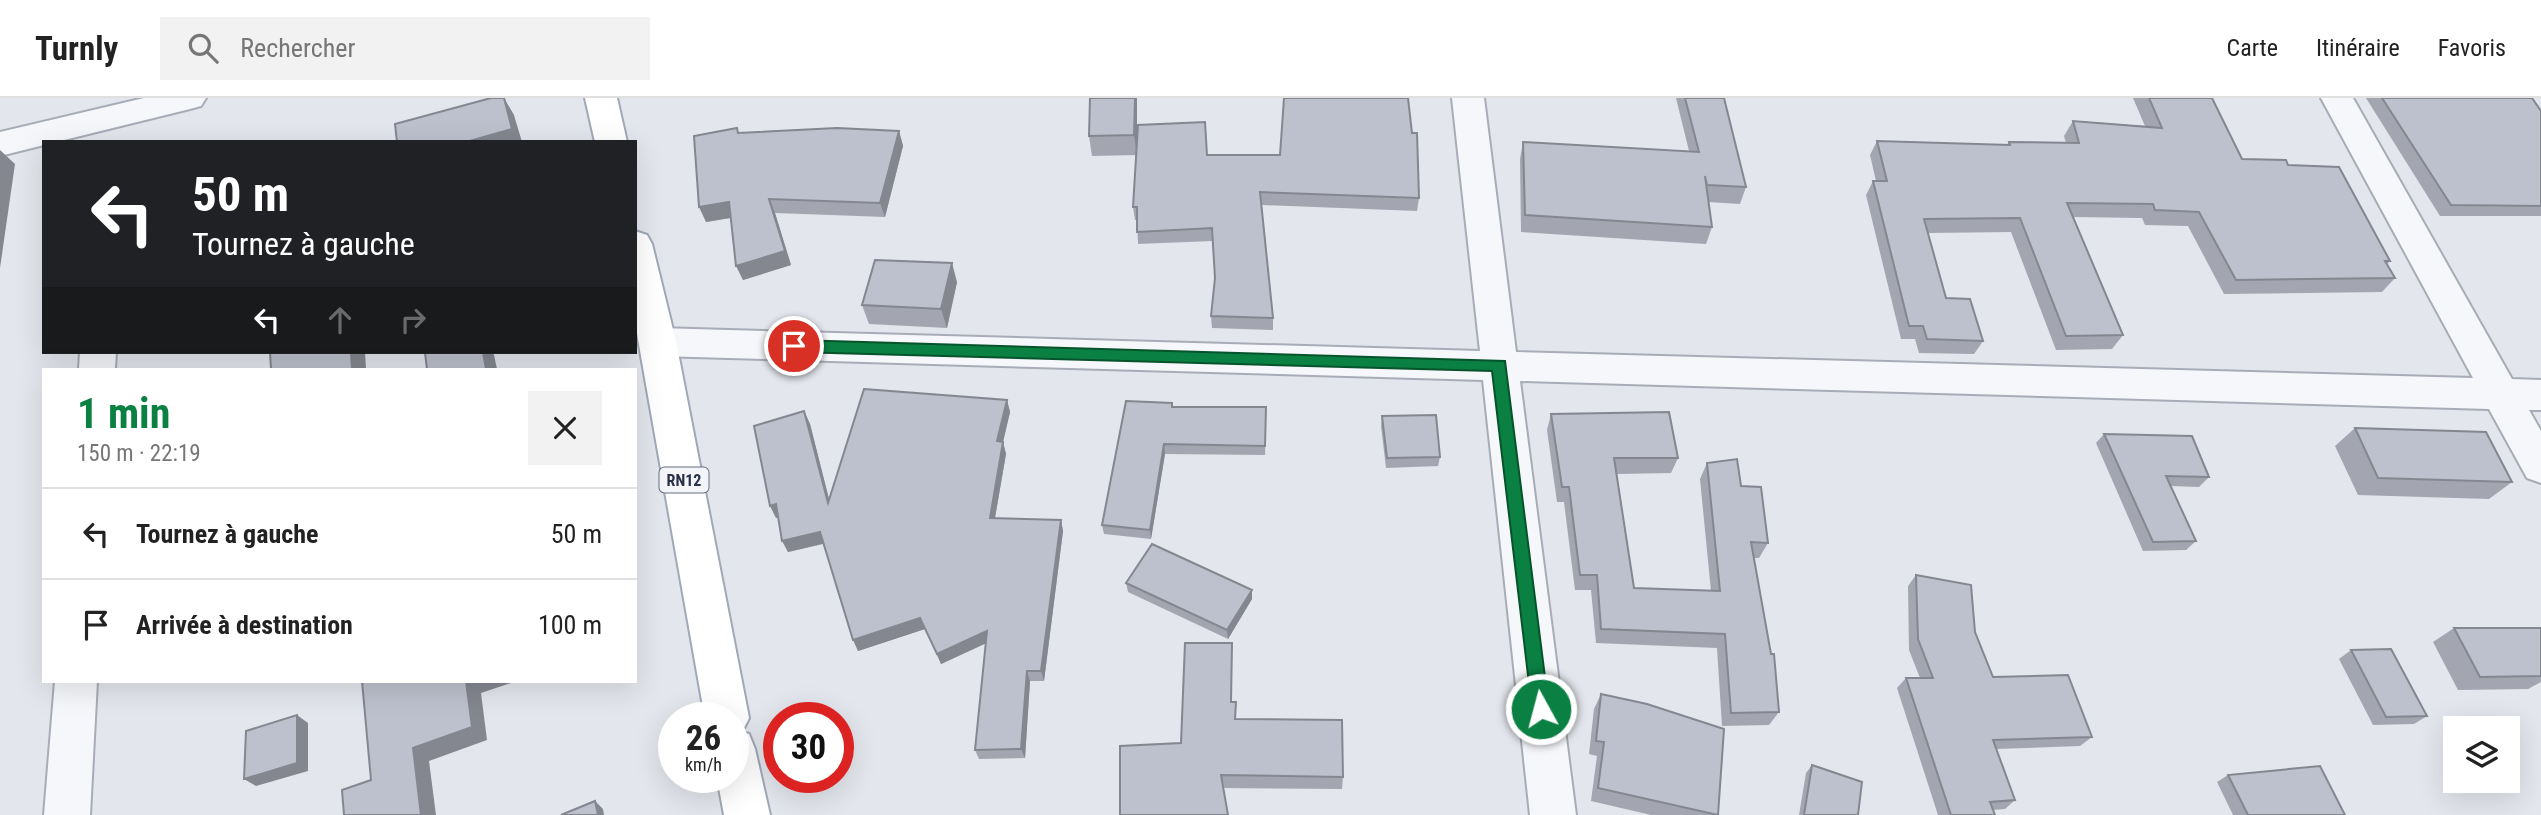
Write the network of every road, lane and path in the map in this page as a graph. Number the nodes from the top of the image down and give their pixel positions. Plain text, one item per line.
1 (190, 98) edge
2 (601, 98) edge
3 (1468, 98) edge
4 (2337, 98) edge
5 (113, 119) edge
6 (611, 140) edge
7 (0, 144) edge
8 (637, 253) edge
9 (658, 342) junction
10 (1499, 365) junction
11 (2498, 393) junction
12 (2541, 394) edge
13 (2541, 467) edge
14 (76, 683) edge
15 (724, 702) edge
16 (742, 793) edge
17 (67, 815) edge
18 (747, 815) edge
19 (1553, 815) edge

1 - 5 street
2 - 6 main road
3 - 10 street
4 - 11 street
5 - 7 street
8 - 9 main road, RN12
9 - 10 street
9 - 15 main road, RN12
10 - 11 street
10 - 19 street
11 - 12 street
11 - 13 street
14 - 17 street
16 - 18 main road

